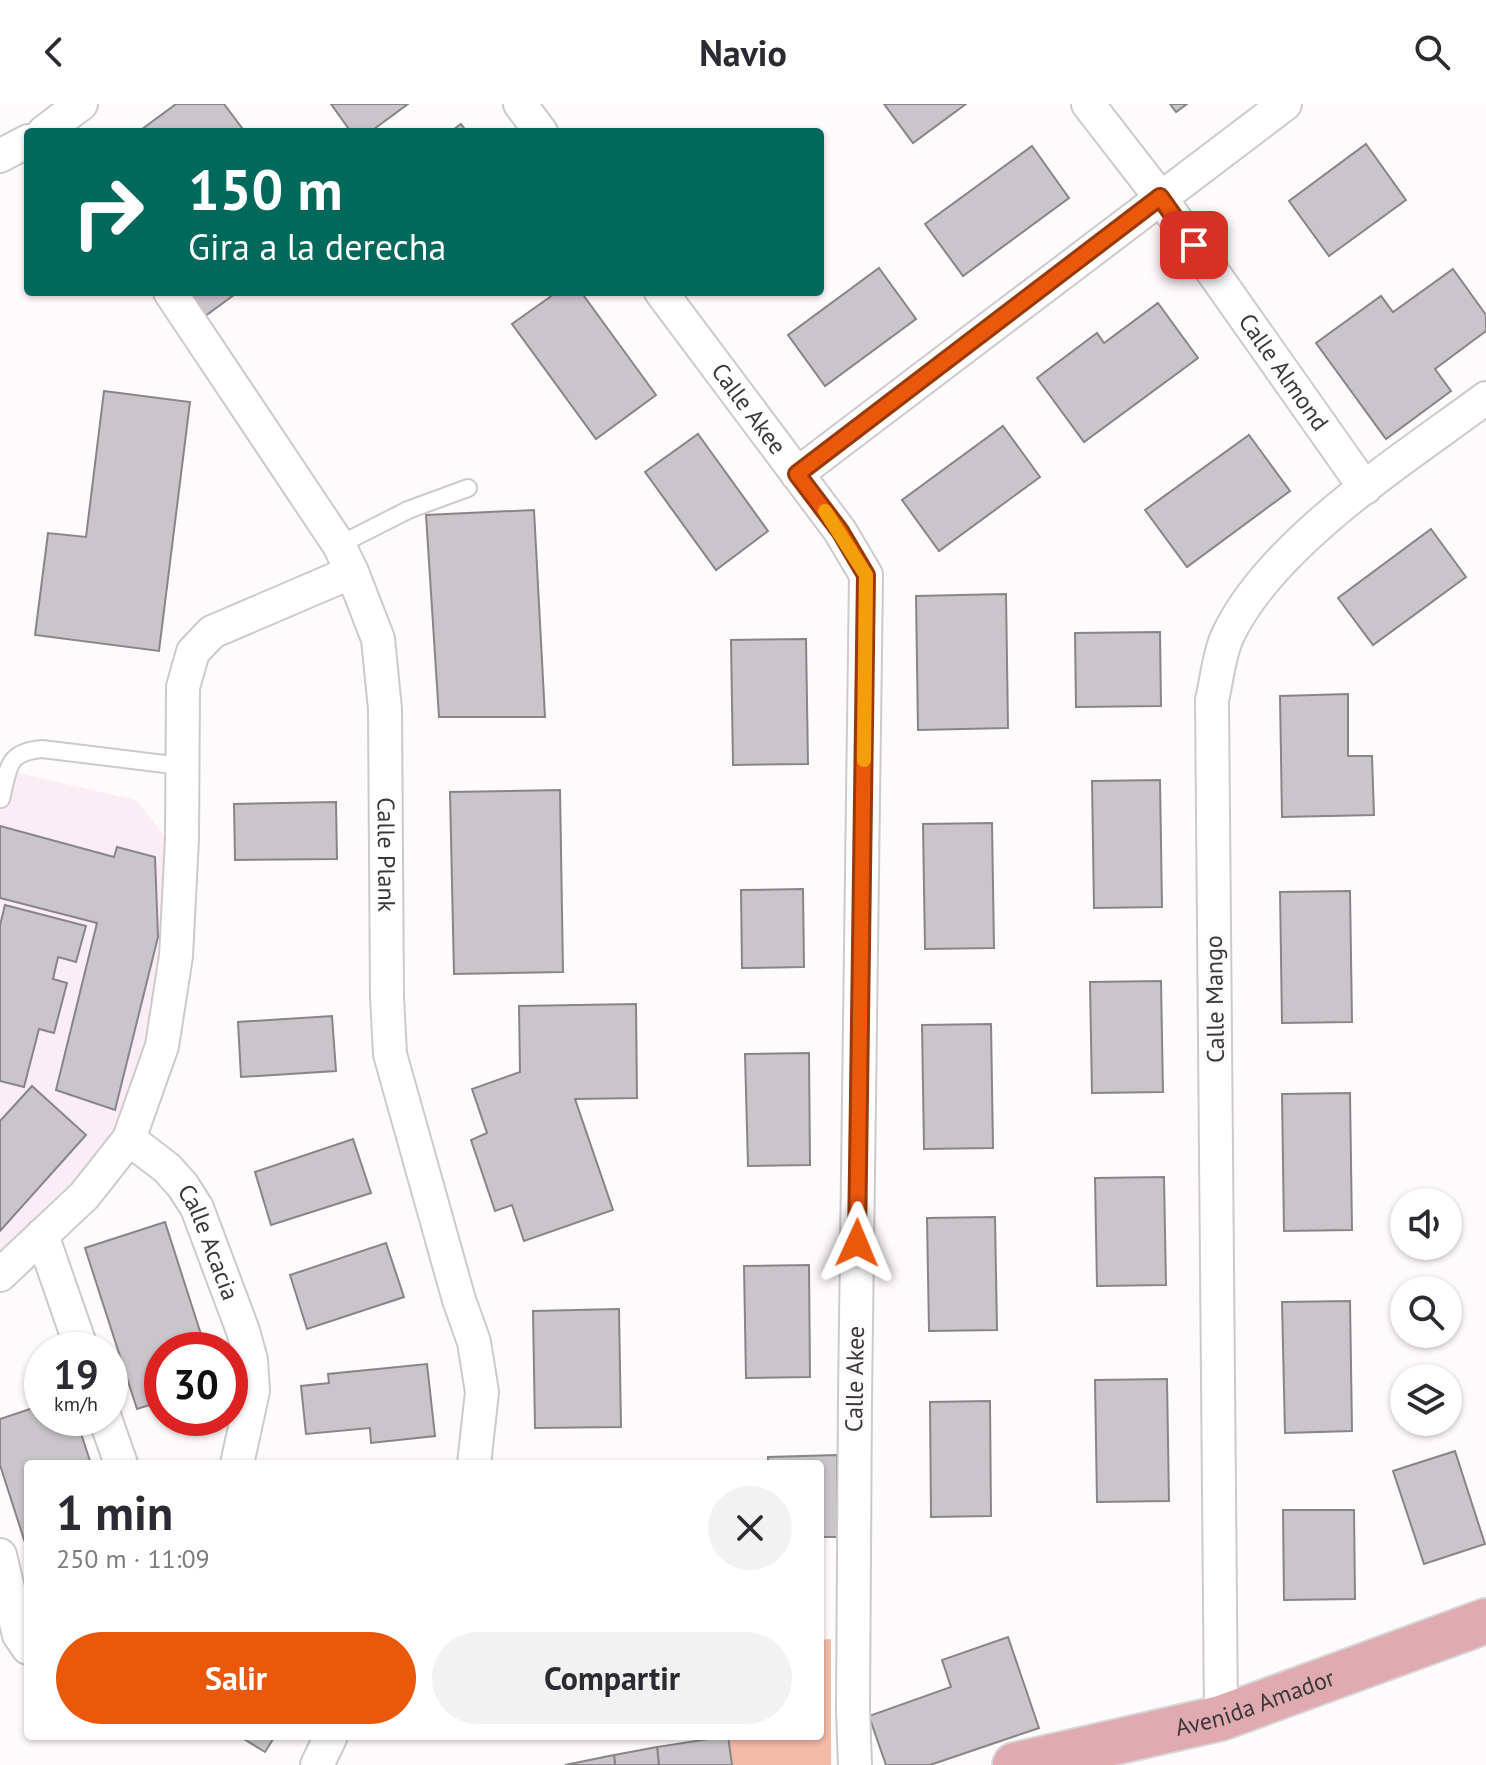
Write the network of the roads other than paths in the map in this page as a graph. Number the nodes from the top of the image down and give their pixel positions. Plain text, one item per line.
1 (81, 104) edge
2 (520, 104) edge
3 (1088, 104) edge
4 (1285, 104) edge
5 (50, 128) edge
6 (538, 128) edge
7 (24, 143) edge
8 (0, 156) edge
9 (1160, 197) junction
10 (173, 296) edge
11 (664, 296) edge
12 (1486, 398) edge
13 (797, 474) junction
14 (468, 488) dead end
15 (1365, 488) junction
16 (346, 558) junction
17 (181, 766) junction
18 (1, 799) edge
19 (129, 1139) junction
20 (42, 1235) junction
21 (0, 1275) edge
22 (76, 1332) edge
23 (111, 1436) edge
24 (120, 1460) edge
25 (238, 1460) edge
26 (474, 1460) edge
27 (0, 1555) edge
28 (1486, 1621) edge
29 (24, 1642) edge
30 (1221, 1718) junction
31 (329, 1740) edge
32 (317, 1765) edge
33 (855, 1765) edge
34 (1015, 1765) edge

1 - 5 street
2 - 6 street
3 - 9 street, Calle Almond
4 - 9 street
7 - 8 street
9 - 13 street
9 - 15 street, Calle Almond
10 - 16 street, Calle Plank
11 - 13 street, Calle Akee
12 - 15 street, Calle Mango
13 - 33 street, Calle Akee
14 - 16 lane
15 - 30 street, Calle Mango
16 - 17 street
16 - 26 street, Calle Plank
17 - 18 lane
17 - 19 street
19 - 20 street
19 - 25 street, Calle Acacia
20 - 21 street
20 - 22 street
23 - 24 street
27 - 29 street
28 - 30 main road, Avenida Amador
30 - 34 main road, Avenida Amador
31 - 32 street

